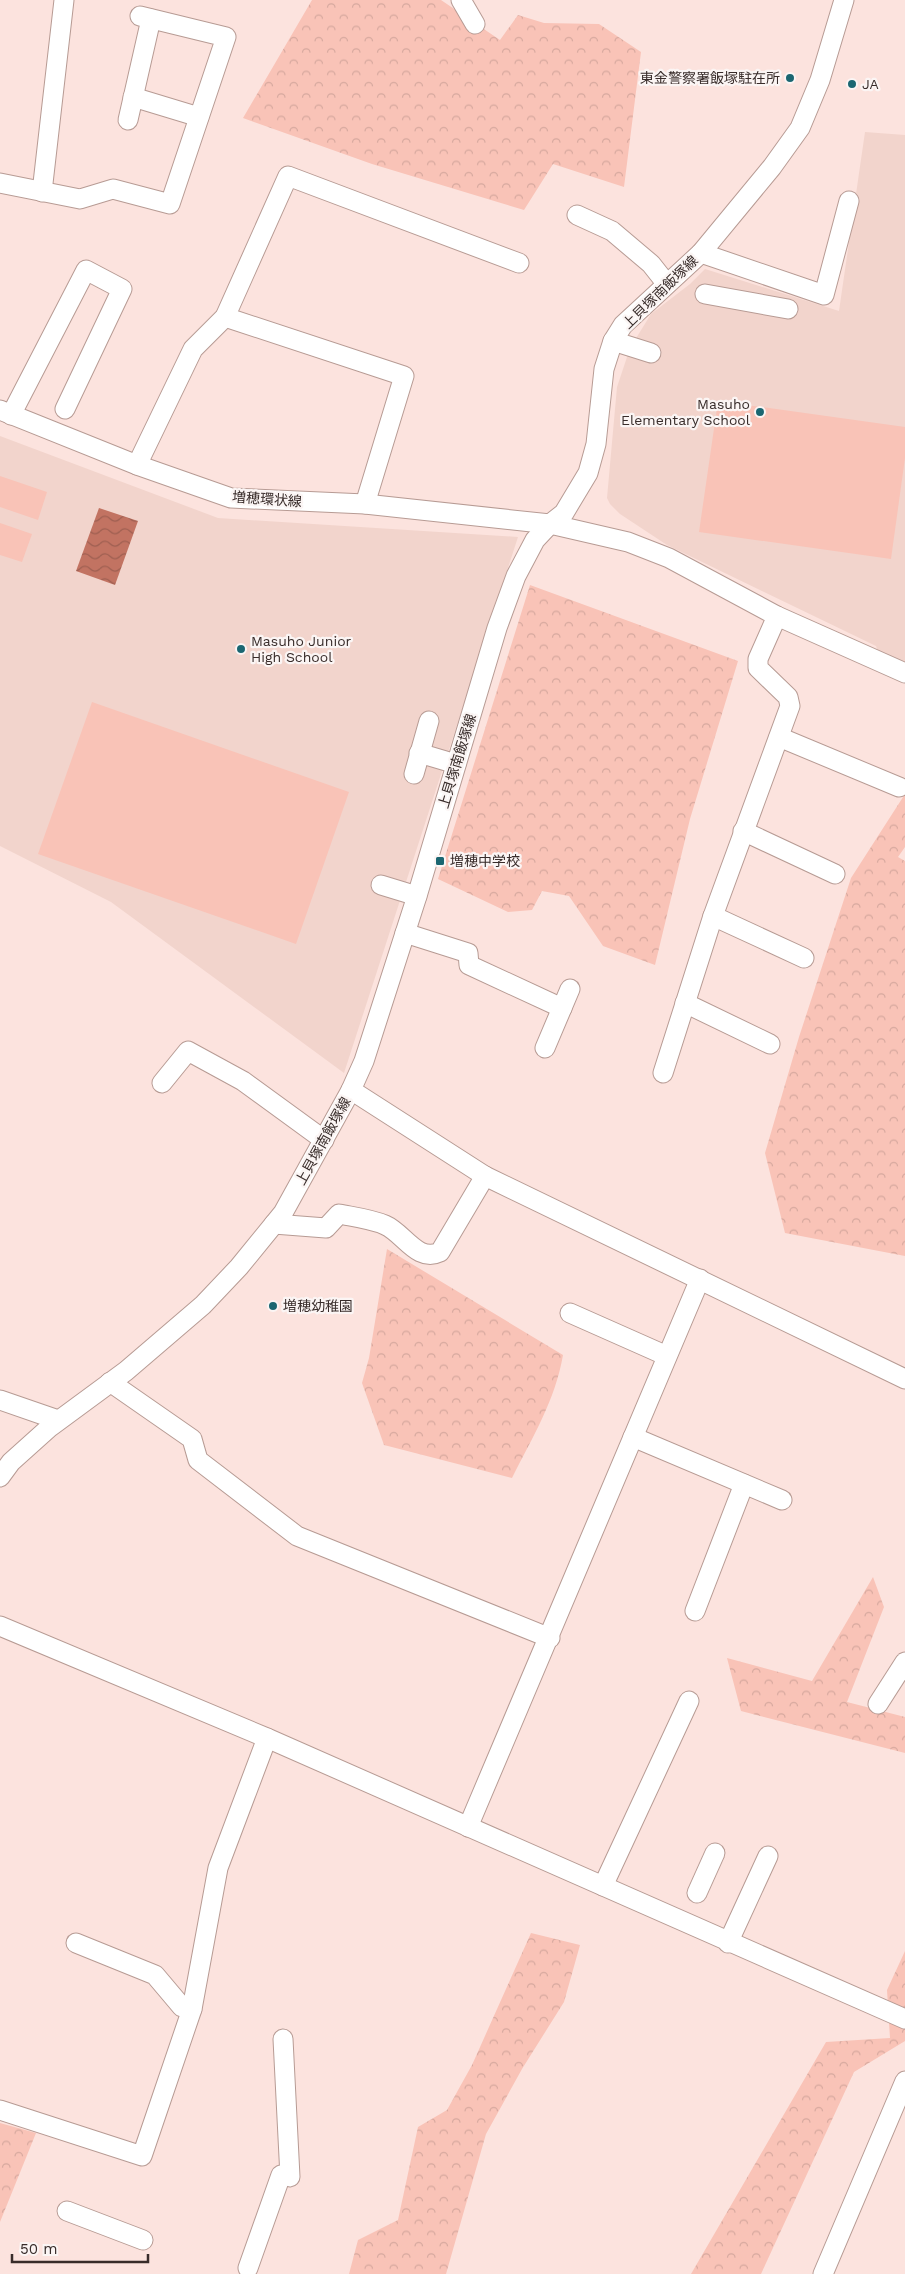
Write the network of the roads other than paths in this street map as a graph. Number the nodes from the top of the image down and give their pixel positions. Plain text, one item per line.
1 (64, 0) edge
2 (461, 0) edge
3 (844, 0) edge
4 (476, 24) dead end
5 (133, 97) junction
6 (199, 117) junction
7 (128, 120) dead end
8 (0, 184) edge
9 (42, 192) junction
10 (849, 201) dead end
11 (577, 215) dead end
12 (701, 253) junction
13 (519, 262) dead end
14 (768, 276) junction
15 (666, 284) junction
16 (705, 294) dead end
17 (757, 304) junction
18 (788, 309) dead end
19 (225, 316) junction
20 (613, 341) junction
21 (651, 353) dead end
22 (65, 409) dead end
23 (6, 413) edge
24 (137, 465) junction
25 (365, 504) junction
26 (550, 524) junction
27 (777, 616) junction
28 (905, 673) edge
29 (429, 721) dead end
30 (779, 737) junction
31 (420, 753) junction
32 (456, 764) junction
33 (414, 774) dead end
34 (899, 787) dead end
35 (743, 831) junction
36 (835, 874) dead end
37 (380, 885) dead end
38 (417, 896) junction
39 (713, 916) junction
40 (405, 933) junction
41 (804, 958) dead end
42 (570, 989) dead end
43 (686, 1003) junction
44 (562, 1008) junction
45 (770, 1044) dead end
46 (545, 1048) dead end
47 (663, 1073) dead end
48 (162, 1083) dead end
49 (351, 1090) junction
50 (324, 1140) junction
51 (485, 1176) junction
52 (274, 1224) junction
53 (700, 1279) junction
54 (570, 1313) dead end
55 (667, 1356) junction
56 (905, 1379) edge
57 (110, 1382) junction
58 (0, 1400) edge
59 (58, 1420) junction
60 (633, 1437) junction
61 (0, 1478) edge
62 (744, 1484) junction
63 (782, 1500) dead end
64 (695, 1611) dead end
65 (0, 1626) edge
66 (550, 1638) junction
67 (905, 1662) edge
68 (689, 1701) dead end
69 (878, 1704) dead end
70 (267, 1738) junction
71 (468, 1827) junction
72 (715, 1853) dead end
73 (768, 1856) dead end
74 (603, 1886) junction
75 (697, 1893) dead end
76 (76, 1943) dead end
77 (728, 1943) junction
78 (192, 2009) junction
79 (905, 2019) edge
80 (283, 2039) dead end
81 (905, 2081) edge
82 (0, 2110) edge
83 (67, 2211) dead end
84 (143, 2240) dead end
85 (248, 2268) dead end
86 (823, 2274) edge

1 - 9 street
2 - 4 street
3 - 12 street, 上貝塚南飯塚線
5 - 6 street
5 - 6 street
5 - 7 street
6 - 9 street
8 - 9 street
10 - 14 street
11 - 15 street
12 - 14 street
12 - 15 street, 上貝塚南飯塚線
13 - 19 street
14 - 17 street
15 - 20 street, 上貝塚南飯塚線
16 - 17 street
17 - 18 street
19 - 24 street
19 - 25 street
20 - 21 street
20 - 26 street, 上貝塚南飯塚線
22 - 23 street
23 - 24 street, 増穂環状線
24 - 25 street, 増穂環状線
25 - 26 street, 増穂環状線
26 - 27 street, 増穂環状線
26 - 32 street, 上貝塚南飯塚線
27 - 28 street, 増穂環状線
27 - 30 street
29 - 31 street
30 - 34 street
30 - 35 street
31 - 32 street
31 - 33 street
32 - 38 street, 上貝塚南飯塚線
35 - 36 street
35 - 39 street
37 - 38 street
38 - 40 street, 上貝塚南飯塚線
39 - 41 street
39 - 43 street
40 - 44 street
40 - 49 street, 上貝塚南飯塚線
42 - 44 street
43 - 45 street
43 - 47 street
44 - 46 street
48 - 50 street
49 - 50 street, 上貝塚南飯塚線
49 - 51 street
50 - 52 street, 上貝塚南飯塚線
51 - 52 street
51 - 53 street
52 - 57 street, 上貝塚南飯塚線
53 - 55 street
53 - 56 street
54 - 55 street
55 - 60 street
57 - 59 street, 上貝塚南飯塚線
57 - 66 street
58 - 59 street
59 - 61 street, 上貝塚南飯塚線
60 - 62 street
60 - 66 street
62 - 63 street
62 - 64 street
65 - 70 street
66 - 71 street
67 - 69 street
68 - 74 street
70 - 71 street
70 - 78 street
71 - 74 street
72 - 75 street
73 - 77 street
74 - 77 street
76 - 78 street
77 - 79 street
78 - 82 street
80 - 85 street
81 - 86 street
83 - 84 street

